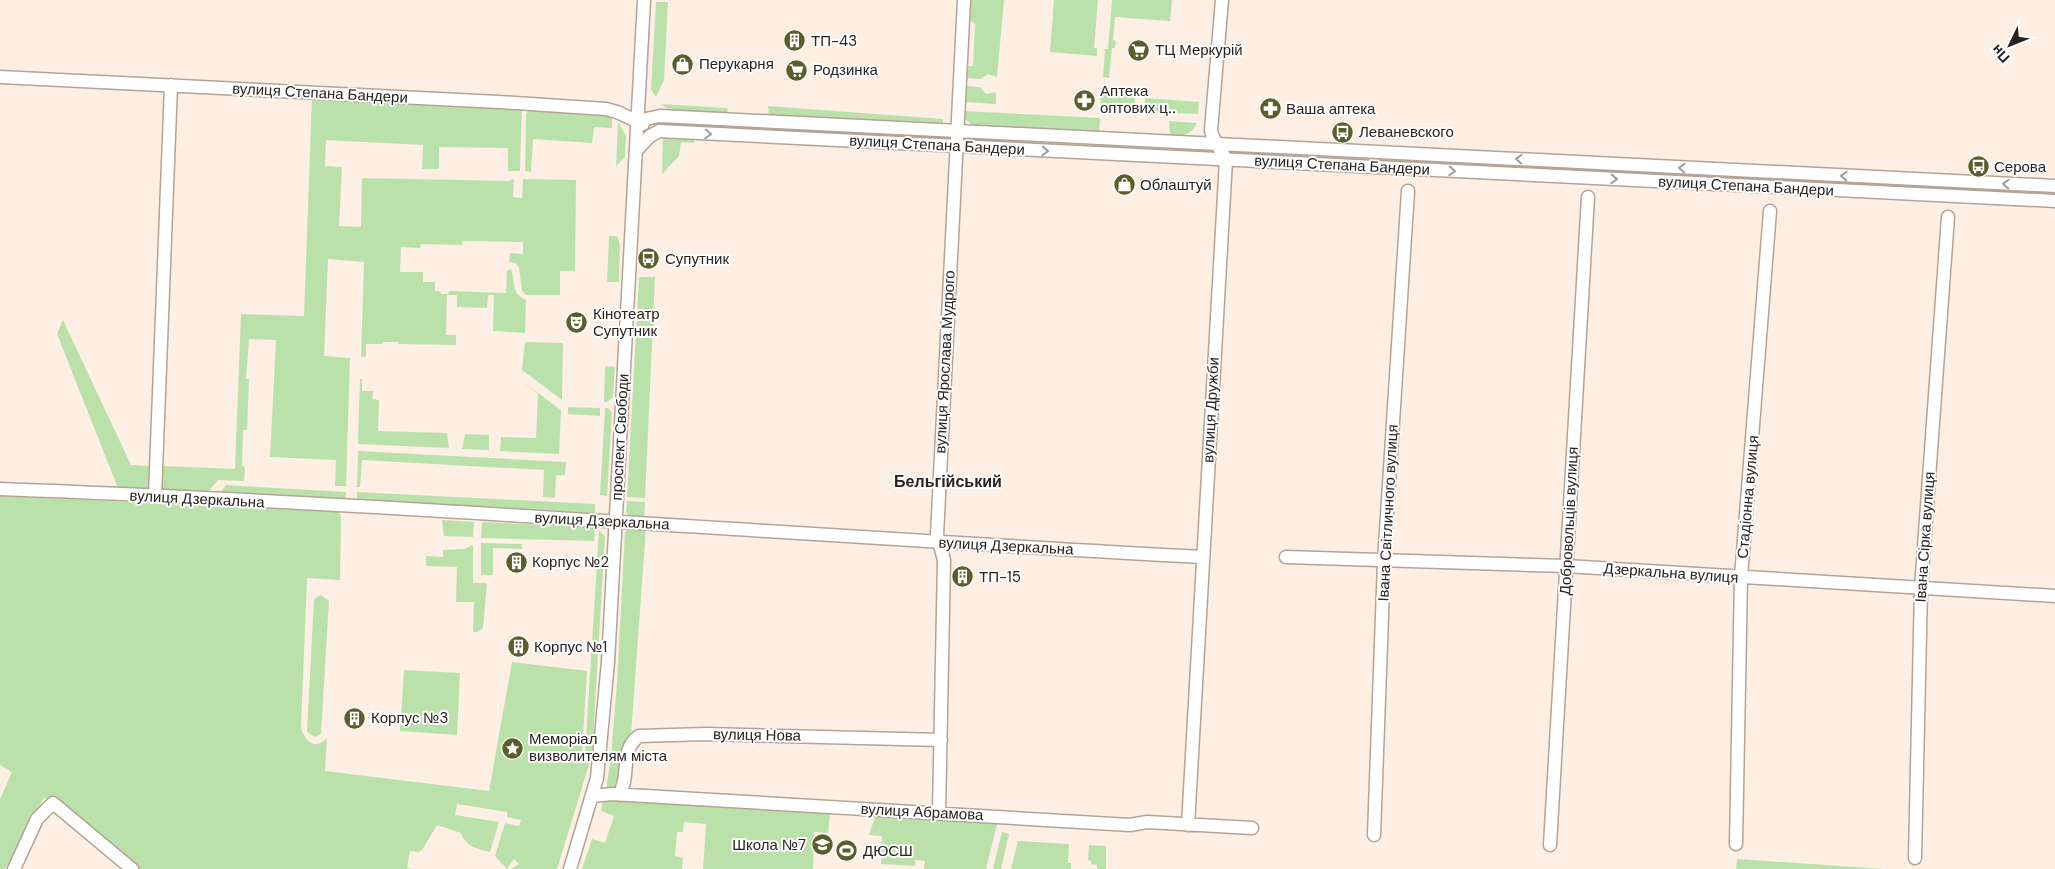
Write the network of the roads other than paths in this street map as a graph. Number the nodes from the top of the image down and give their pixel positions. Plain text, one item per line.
1 (644, 0) edge
2 (964, 0) edge
3 (1222, 0) edge
4 (0, 77) edge
5 (171, 85) junction
6 (638, 96) junction
7 (660, 116) junction
8 (637, 121) junction
9 (758, 121) junction
10 (659, 131) junction
11 (957, 131) junction
12 (756, 136) junction
13 (1215, 144) junction
14 (956, 146) junction
15 (636, 151) junction
16 (1226, 160) junction
17 (1653, 166) junction
18 (1651, 181) junction
19 (2055, 186) edge
20 (1408, 191) dead end
21 (1588, 197) dead end
22 (2055, 201) edge
23 (1770, 211) dead end
24 (1948, 217) dead end
25 (0, 490) edge
26 (155, 496) junction
27 (616, 522) junction
28 (939, 543) junction
29 (1203, 557) junction
30 (1286, 557) dead end
31 (1384, 561) junction
32 (1566, 566) junction
33 (1741, 578) junction
34 (1921, 588) junction
35 (2055, 596) edge
36 (940, 740) junction
37 (619, 794) junction
38 (592, 796) junction
39 (939, 813) junction
40 (1188, 825) junction
41 (1252, 828) dead end
42 (1374, 835) dead end
43 (1736, 844) dead end
44 (1550, 845) dead end
45 (1915, 858) dead end
46 (14, 869) edge
47 (132, 869) edge
48 (570, 869) edge

1 - 6 street, проспект Свободи
2 - 11 street, вулиця Ярослава Мудрого
3 - 13 street
4 - 5 street, вулиця Степана Бандери
5 - 8 street, вулиця Степана Бандери
5 - 26 street
6 - 7 street
6 - 8 street, проспект Свободи
7 - 8 street, вулиця Степана Бандери
7 - 9 street, вулиця Степана Бандери
8 - 10 street, вулиця Степана Бандери
8 - 15 street, проспект Свободи
9 - 11 street, вулиця Степана Бандери
9 - 12 street
10 -> 12 street, вулиця Степана Бандери
10 - 15 street
11 - 13 street, вулиця Степана Бандери
11 - 14 street, вулиця Ярослава Мудрого
12 - 14 street, вулиця Степана Бандери
13 - 16 street
17 -> 13 street, вулиця Степана Бандери
14 -> 16 street, вулиця Степана Бандери
14 - 28 street, вулиця Ярослава Мудрого
15 - 27 street, проспект Свободи
16 -> 18 street, вулиця Степана Бандери
16 - 29 street, вулиця Дружби
17 - 18 street
19 -> 17 street, вулиця Степана Бандери
18 - 22 street, вулиця Степана Бандери
20 - 31 street, Івана Світличного вулиця
21 - 32 street, Добровольців вулиця
23 - 33 street, Стадіонна вулиця
24 - 34 street, Івана Сірка вулиця
25 - 26 street, вулиця Дзеркальна
26 - 27 street, вулиця Дзеркальна
27 - 28 street, вулиця Дзеркальна
27 - 38 street, проспект Свободи
28 - 29 street, вулиця Дзеркальна
28 - 36 street, вулиця Ярослава Мудрого
29 - 40 street, вулиця Дружби
30 - 31 street, Дзеркальна вулиця
31 - 32 street, Дзеркальна вулиця
31 - 42 street, Івана Світличного вулиця
32 - 33 street, Дзеркальна вулиця
32 - 44 street, Добровольців вулиця
33 - 34 street, Дзеркальна вулиця
33 - 43 street, Стадіонна вулиця
34 - 35 street, Дзеркальна вулиця
34 - 45 street, Івана Сірка вулиця
36 - 37 street, вулиця Нова
36 - 39 street, вулиця Ярослава Мудрого
37 - 38 street, вулиця Абрамова
37 - 39 street, вулиця Абрамова
38 - 48 street, проспект Свободи
39 - 40 street, вулиця Абрамова
40 - 41 street, вулиця Абрамова
46 - 47 street

